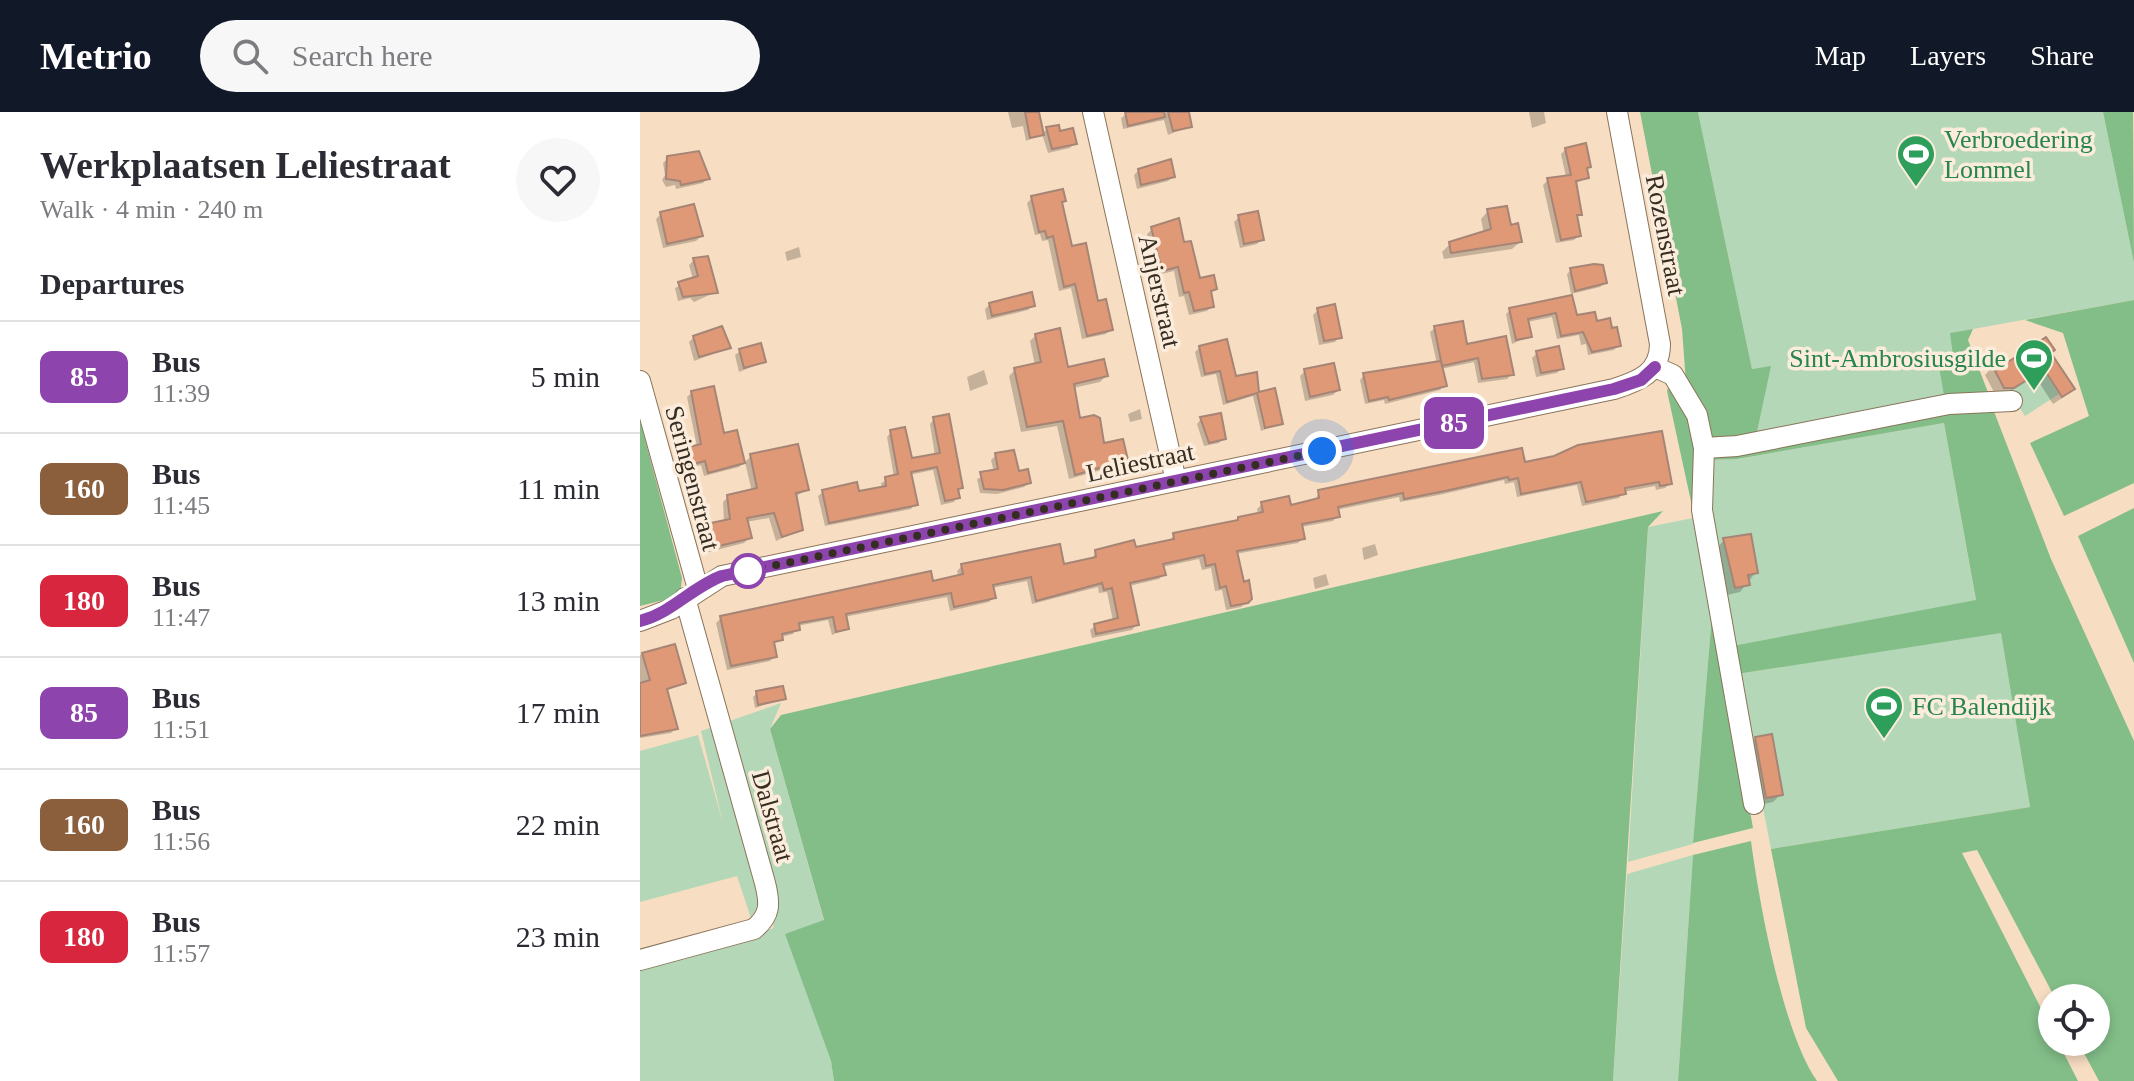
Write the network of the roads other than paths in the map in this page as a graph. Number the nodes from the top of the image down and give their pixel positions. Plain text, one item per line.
1 (1093, 112) edge
2 (1617, 112) edge
3 (1655, 367) junction
4 (640, 381) edge
5 (2012, 401) dead end
6 (1704, 448) junction
7 (1176, 481) junction
8 (692, 594) junction
9 (640, 621) edge
10 (1754, 804) dead end
11 (640, 960) edge

1 - 7 street, Anjerstraat
2 - 3 street, Rozenstraat
3 - 6 street
3 - 7 street, Leliestraat
4 - 8 street, Seringenstraat
5 - 6 street
6 - 10 street
7 - 8 street, Leliestraat
8 - 9 street, Leliestraat
8 - 11 street, Dalstraat

